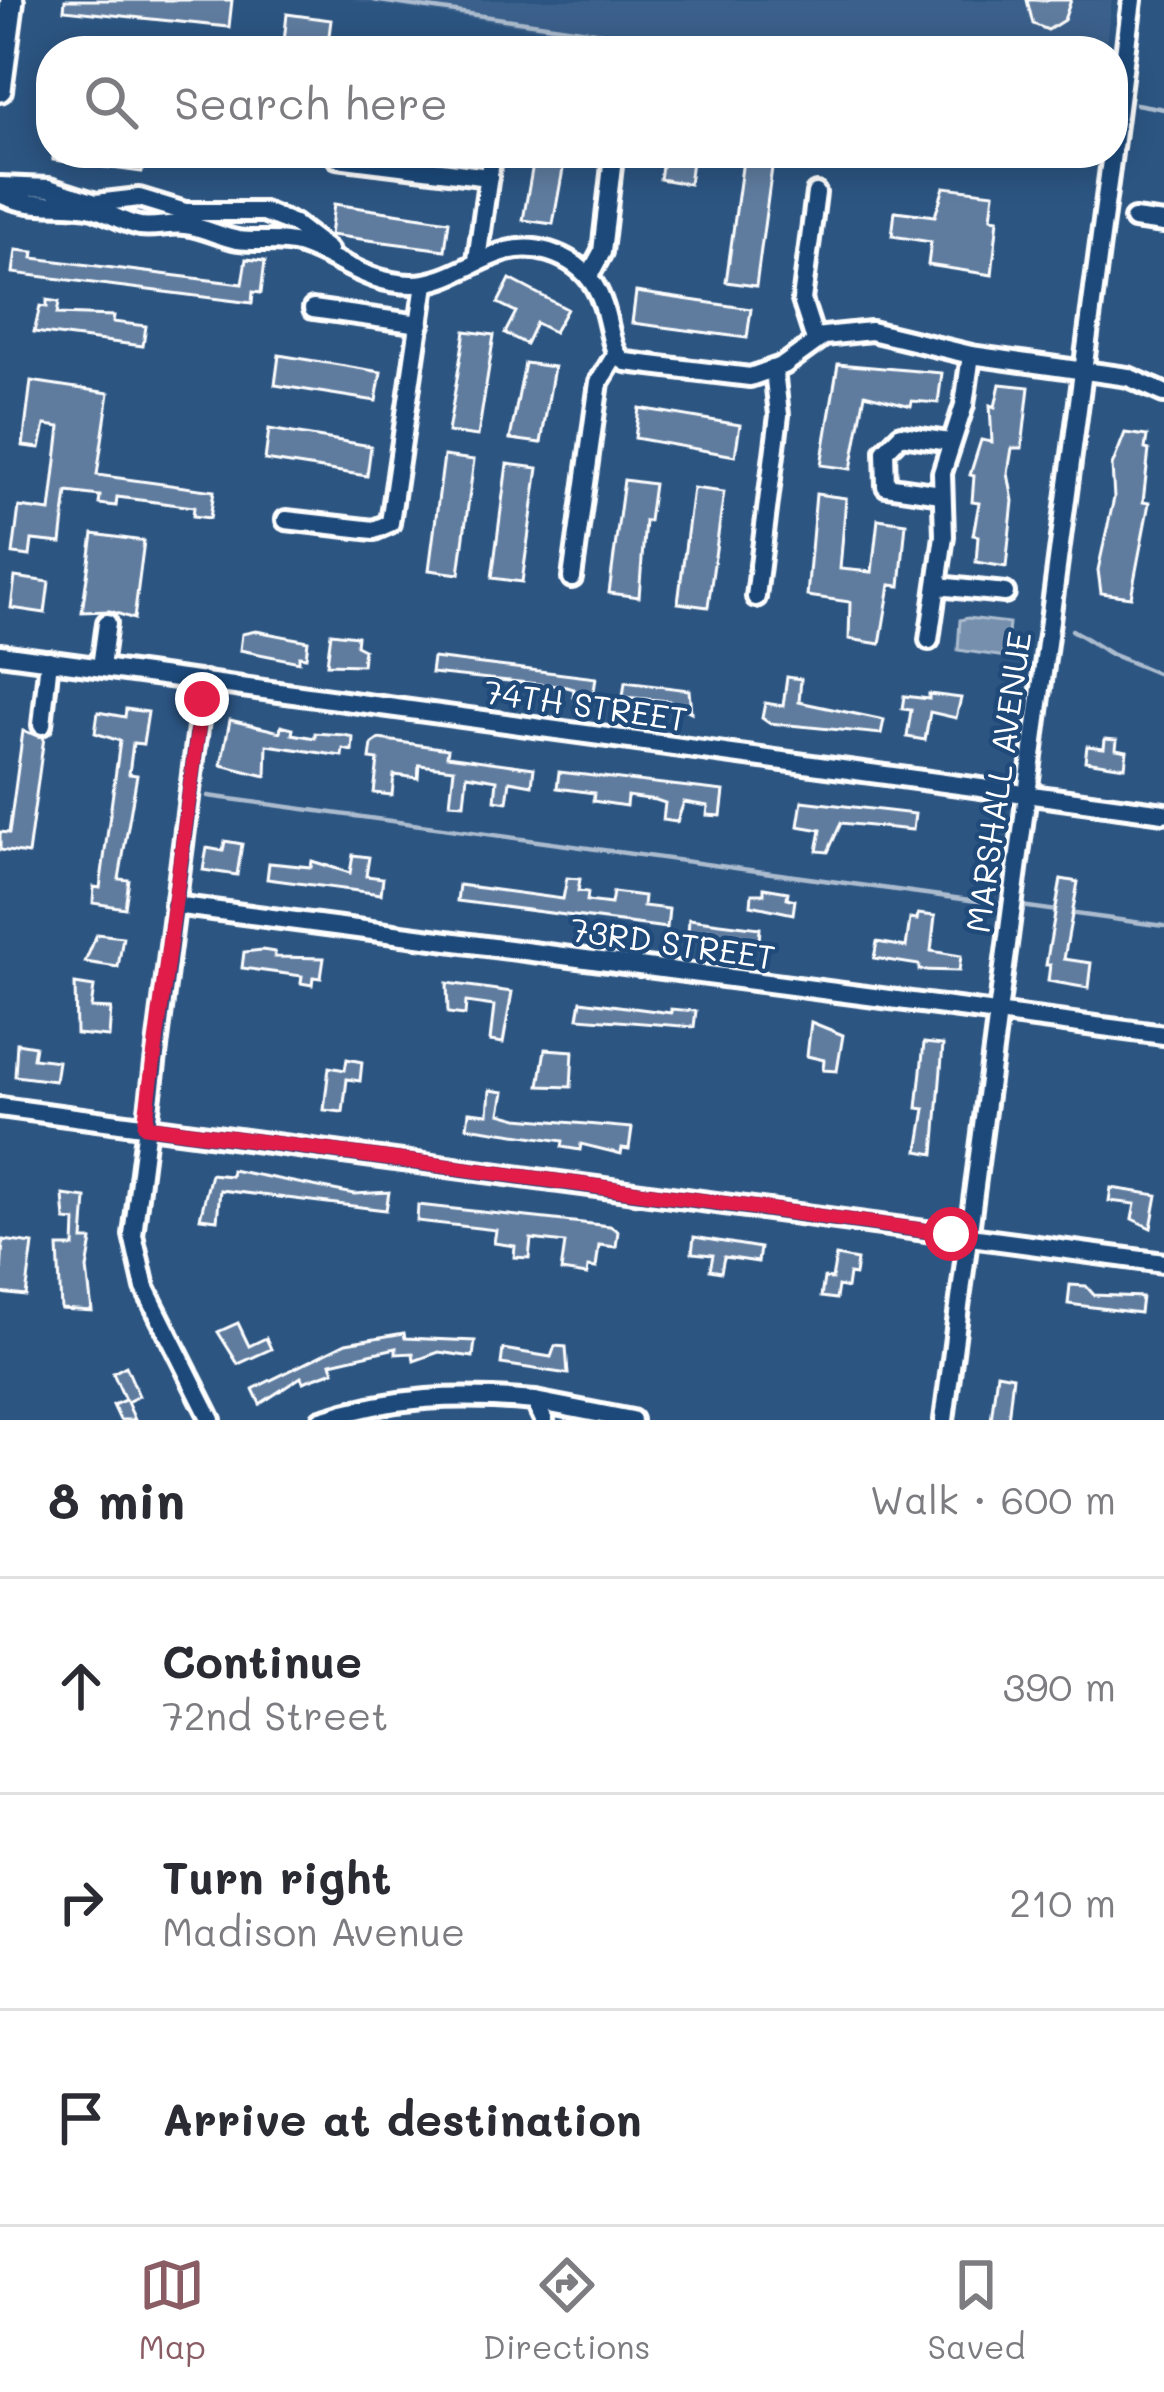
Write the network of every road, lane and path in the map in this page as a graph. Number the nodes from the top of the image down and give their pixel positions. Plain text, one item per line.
1 (12, 0) edge
2 (1132, 0) edge
3 (1127, 36) edge
4 (0, 91) edge
5 (413, 168) edge
6 (490, 168) edge
7 (613, 168) edge
8 (1111, 168) edge
9 (489, 178) junction
10 (0, 190) edge
11 (816, 193) dead end
12 (1134, 219) dead end
13 (1164, 223) edge
14 (477, 260) junction
15 (357, 273) junction
16 (589, 276) junction
17 (425, 284) junction
18 (313, 309) dead end
19 (420, 324) junction
20 (815, 340) junction
21 (970, 355) junction
22 (615, 356) junction
23 (1164, 366) edge
24 (774, 370) junction
25 (1083, 370) junction
26 (1162, 391) edge
27 (949, 442) junction
28 (941, 494) junction
29 (286, 520) dead end
30 (572, 578) dead end
31 (938, 586) junction
32 (1005, 593) dead end
33 (755, 597) dead end
34 (107, 623) dead end
35 (928, 640) dead end
36 (0, 654) edge
37 (49, 660) junction
38 (101, 667) junction
39 (205, 681) junction
40 (42, 725) dead end
41 (1026, 796) junction
42 (1164, 813) edge
43 (174, 905) junction
44 (997, 1014) junction
45 (1164, 1035) edge
46 (0, 1107) edge
47 (145, 1126) junction
48 (967, 1237) junction
49 (1164, 1263) edge
50 (535, 1401) junction
51 (211, 1420) edge
52 (321, 1420) edge
53 (544, 1420) edge
54 (632, 1420) edge
55 (944, 1420) edge

1 - 4 main road
2 - 3 street, MARSHALL AVENUE
5 - 9 street
6 - 9 street
7 - 16 street
8 - 25 street, MARSHALL AVENUE
9 - 14 street
10 - 15 street
10 - 15 street
11 - 20 street
12 - 13 street
14 - 16 street
14 - 17 street
15 - 17 street
16 - 22 street
17 - 19 street
18 - 19 street
19 - 29 street
20 - 21 street
20 - 24 street
21 - 25 street
21 - 27 street
22 - 24 street
22 - 30 street
23 - 26 street
24 - 33 street
25 - 26 street
25 - 41 street, MARSHALL AVENUE
27 - 28 street
27 - 28 street
28 - 31 street
31 - 32 street
31 - 35 street
34 - 38 street
36 - 37 street, 74TH STREET
37 - 38 street, 74TH STREET
37 - 40 street
38 - 39 street, 74TH STREET
39 - 41 street, 74TH STREET
39 - 43 street
41 - 42 street, 74TH STREET
41 - 44 street, MARSHALL AVENUE
43 - 44 street, 73RD STREET
43 - 47 street
44 - 45 street, 73RD STREET
44 - 48 street, MARSHALL AVENUE
46 - 47 street
47 - 48 street
47 - 51 street
48 - 49 street
48 - 55 street, MARSHALL AVENUE
50 - 52 street
50 - 53 street
50 - 54 street

